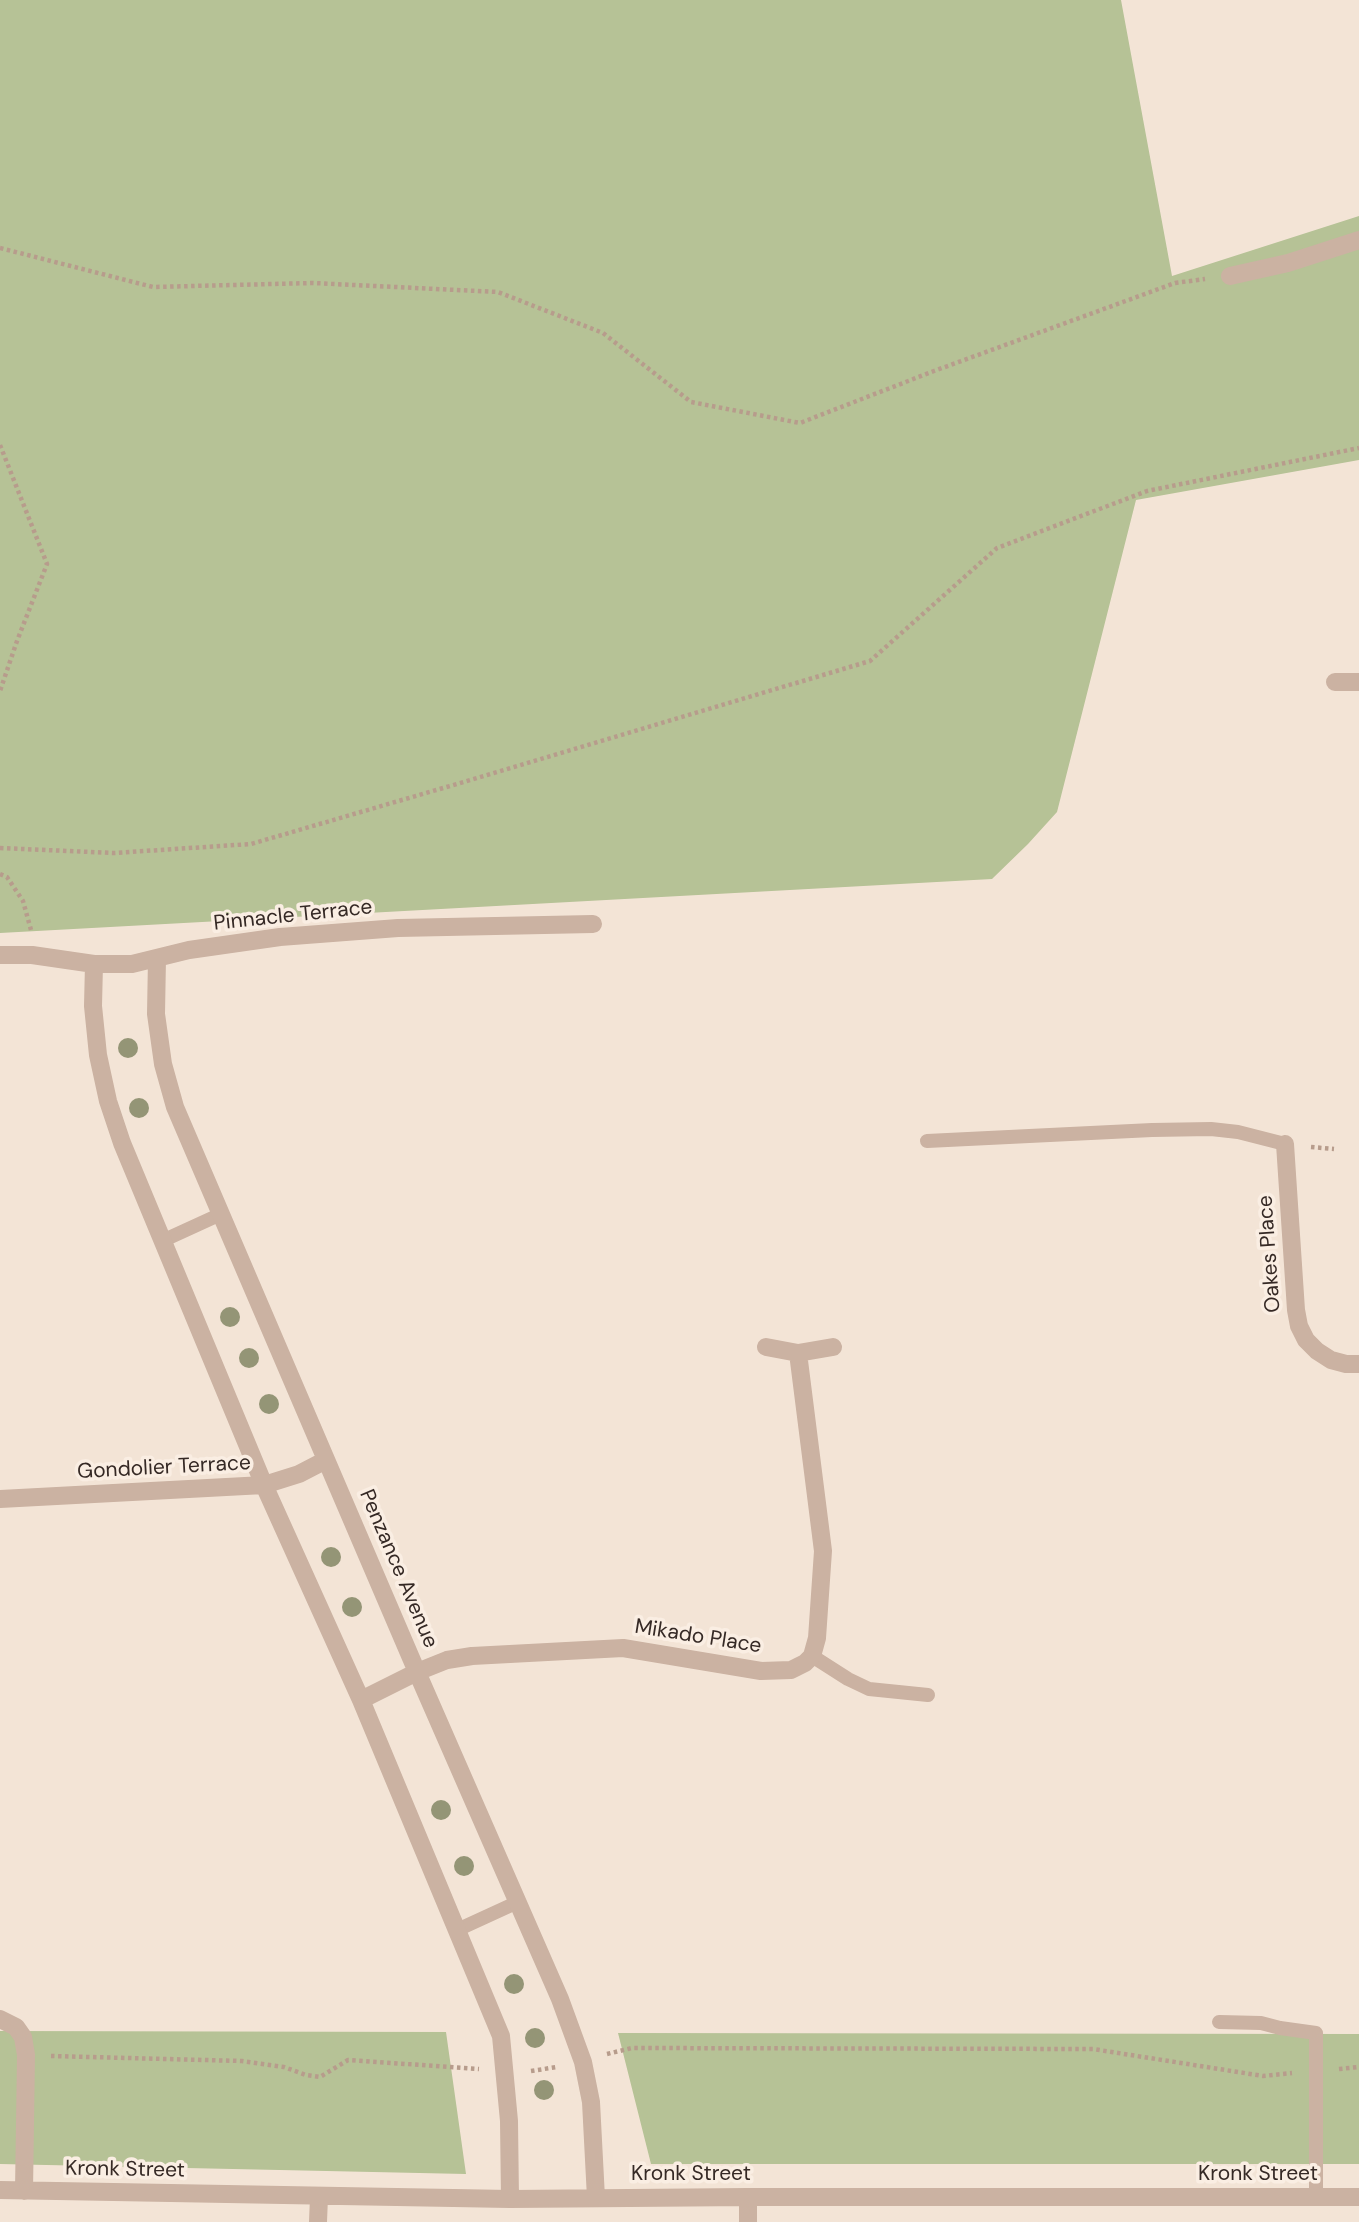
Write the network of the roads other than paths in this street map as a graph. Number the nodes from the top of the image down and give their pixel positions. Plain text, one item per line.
1 (1359, 240) edge
2 (1230, 276) road end
3 (1335, 682) dead end
4 (1359, 682) edge
5 (593, 924) dead end
6 (0, 954) edge
7 (158, 958) junction
8 (94, 964) junction
9 (927, 1141) dead end
10 (1285, 1144) joint
11 (221, 1214) junction
12 (162, 1241) junction
13 (766, 1347) dead end
14 (833, 1347) dead end
15 (798, 1353) junction
16 (1359, 1364) edge
17 (326, 1460) junction
18 (264, 1485) junction
19 (0, 1499) edge
20 (812, 1656) junction
21 (416, 1672) junction
22 (928, 1695) dead end
23 (361, 1700) junction
24 (518, 1902) junction
25 (457, 1930) junction
26 (0, 2019) edge
27 (1219, 2022) dead end
28 (0, 2190) edge
29 (24, 2191) junction
30 (319, 2197) junction
31 (748, 2197) junction
32 (1315, 2197) junction
33 (1359, 2197) edge
34 (596, 2198) junction
35 (510, 2199) junction
36 (318, 2222) edge
37 (748, 2222) edge

1 - 2 street
3 - 4 street
5 - 7 street, Pinnacle Terrace
6 - 8 street, Pinnacle Terrace
7 - 8 street, Pinnacle Terrace
7 - 11 street, Penzance Avenue
8 - 12 street
9 - 10 lane
10 - 16 street, Oakes Place
11 - 12 lane
11 - 17 street, Penzance Avenue
12 - 18 street
13 - 15 street
14 - 15 street
15 - 20 street
17 - 18 street, Gondolier Terrace
17 - 21 street, Penzance Avenue
18 - 19 street, Gondolier Terrace
18 - 23 street
20 - 21 street, Mikado Place
20 - 22 lane
21 - 23 street, Mikado Place
21 - 24 street, Penzance Avenue
23 - 25 street
24 - 25 lane
24 - 34 street, Penzance Avenue
25 - 35 street
26 - 29 street
27 - 32 lane
28 - 29 street, Kronk Street
29 - 30 street, Kronk Street
30 - 35 street, Kronk Street
30 - 36 street
31 - 32 street, Kronk Street
31 - 34 street, Kronk Street
31 - 37 street
32 - 33 street, Kronk Street
34 - 35 street, Kronk Street

